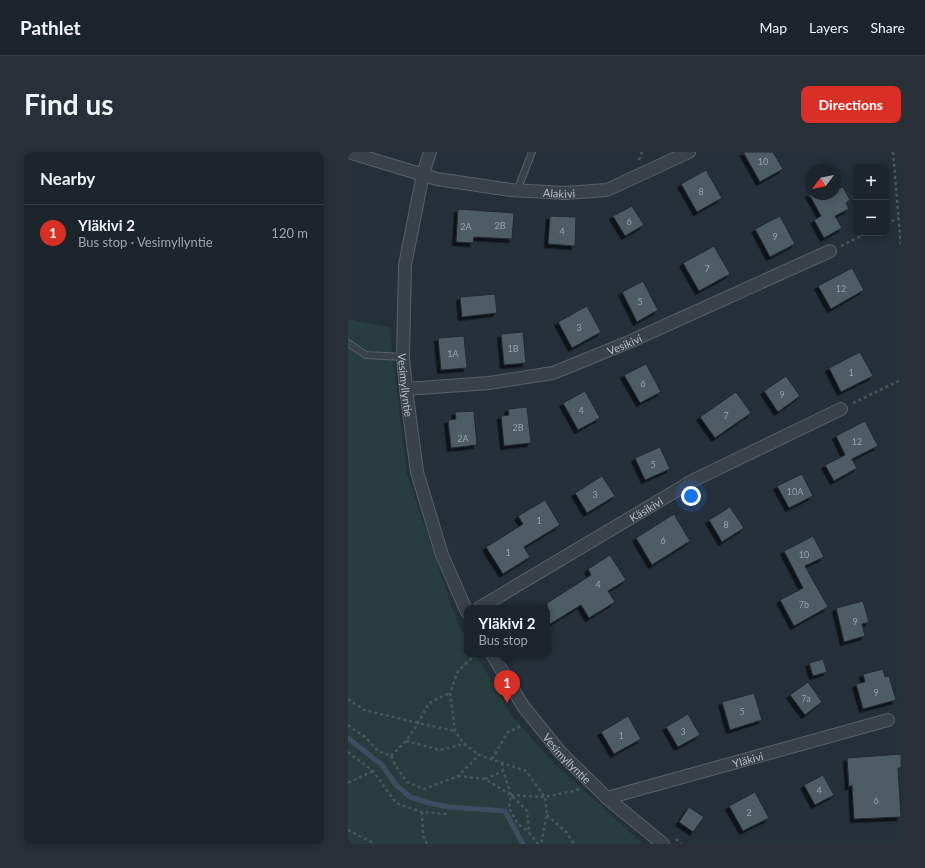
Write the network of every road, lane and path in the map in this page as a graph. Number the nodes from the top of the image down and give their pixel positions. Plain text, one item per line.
1 (348, 152) edge
2 (430, 152) edge
3 (532, 152) edge
4 (689, 152) edge
5 (893, 152) edge
6 (423, 174) junction
7 (517, 191) junction
8 (899, 218) junction
9 (889, 223) edge
10 (861, 236) edge
11 (901, 247) edge
12 (830, 251) joint
13 (348, 343) edge
14 (403, 357) junction
15 (901, 380) edge
16 (406, 389) junction
17 (841, 409) joint
18 (464, 605) edge
19 (484, 605) edge
20 (473, 657) edge
21 (494, 657) edge
22 (450, 693) junction
23 (348, 699) edge
24 (534, 720) junction
25 (888, 720) dead end
26 (418, 723) junction
27 (348, 725) edge
28 (455, 731) junction
29 (406, 740) junction
30 (464, 744) junction
31 (348, 752) edge
32 (479, 755) junction
33 (391, 756) junction
34 (492, 760) junction
35 (502, 763) junction
36 (373, 771) junction
37 (503, 771) junction
38 (458, 776) junction
39 (485, 779) junction
40 (348, 782) edge
41 (592, 784) junction
42 (511, 795) junction
43 (545, 797) junction
44 (607, 798) junction
45 (422, 812) junction
46 (448, 814) dead end
47 (547, 815) junction
48 (348, 830) edge
49 (529, 833) junction
50 (675, 839) dead end
51 (375, 844) edge
52 (427, 844) edge
53 (539, 844) edge
54 (574, 844) edge
55 (663, 844) edge
56 (681, 844) edge

1 - 6 street, Alakivi
2 - 6 street, Vesimyllyntie
3 - 7 lane
4 - 7 street, Alakivi
5 - 8 path
6 - 7 street, Alakivi
6 - 14 street, Vesimyllyntie
8 - 9 path
8 - 11 path
10 - 12 path
12 - 16 street, Vesikivi
13 - 14 lane
14 - 16 street, Vesimyllyntie
15 - 17 path
16 - 18 street, Vesimyllyntie
17 - 19 street, Käsikivi
20 - 22 path
21 - 24 street, Vesimyllyntie
22 - 26 path
22 - 28 path
23 - 26 path
24 - 34 path
24 - 41 street, Vesimyllyntie
25 - 44 street, Yläkivi
26 - 28 path
26 - 29 path
27 - 33 path
28 - 30 path
29 - 30 path
29 - 33 path
30 - 32 path
31 - 36 path
32 - 34 path
32 - 38 path
33 - 38 path
34 - 35 path
35 - 37 path
35 - 43 path
36 - 40 path
36 - 45 path
37 - 39 path
37 - 42 path
38 - 39 path
39 - 42 path
41 - 43 path
41 - 44 street, Vesimyllyntie
42 - 43 path
42 - 49 path
42 - 49 path
43 - 47 path
44 - 55 street, Vesimyllyntie
45 - 46 path
45 - 52 path
47 - 53 path
47 - 54 path
48 - 51 path
49 - 53 path
50 - 56 path

